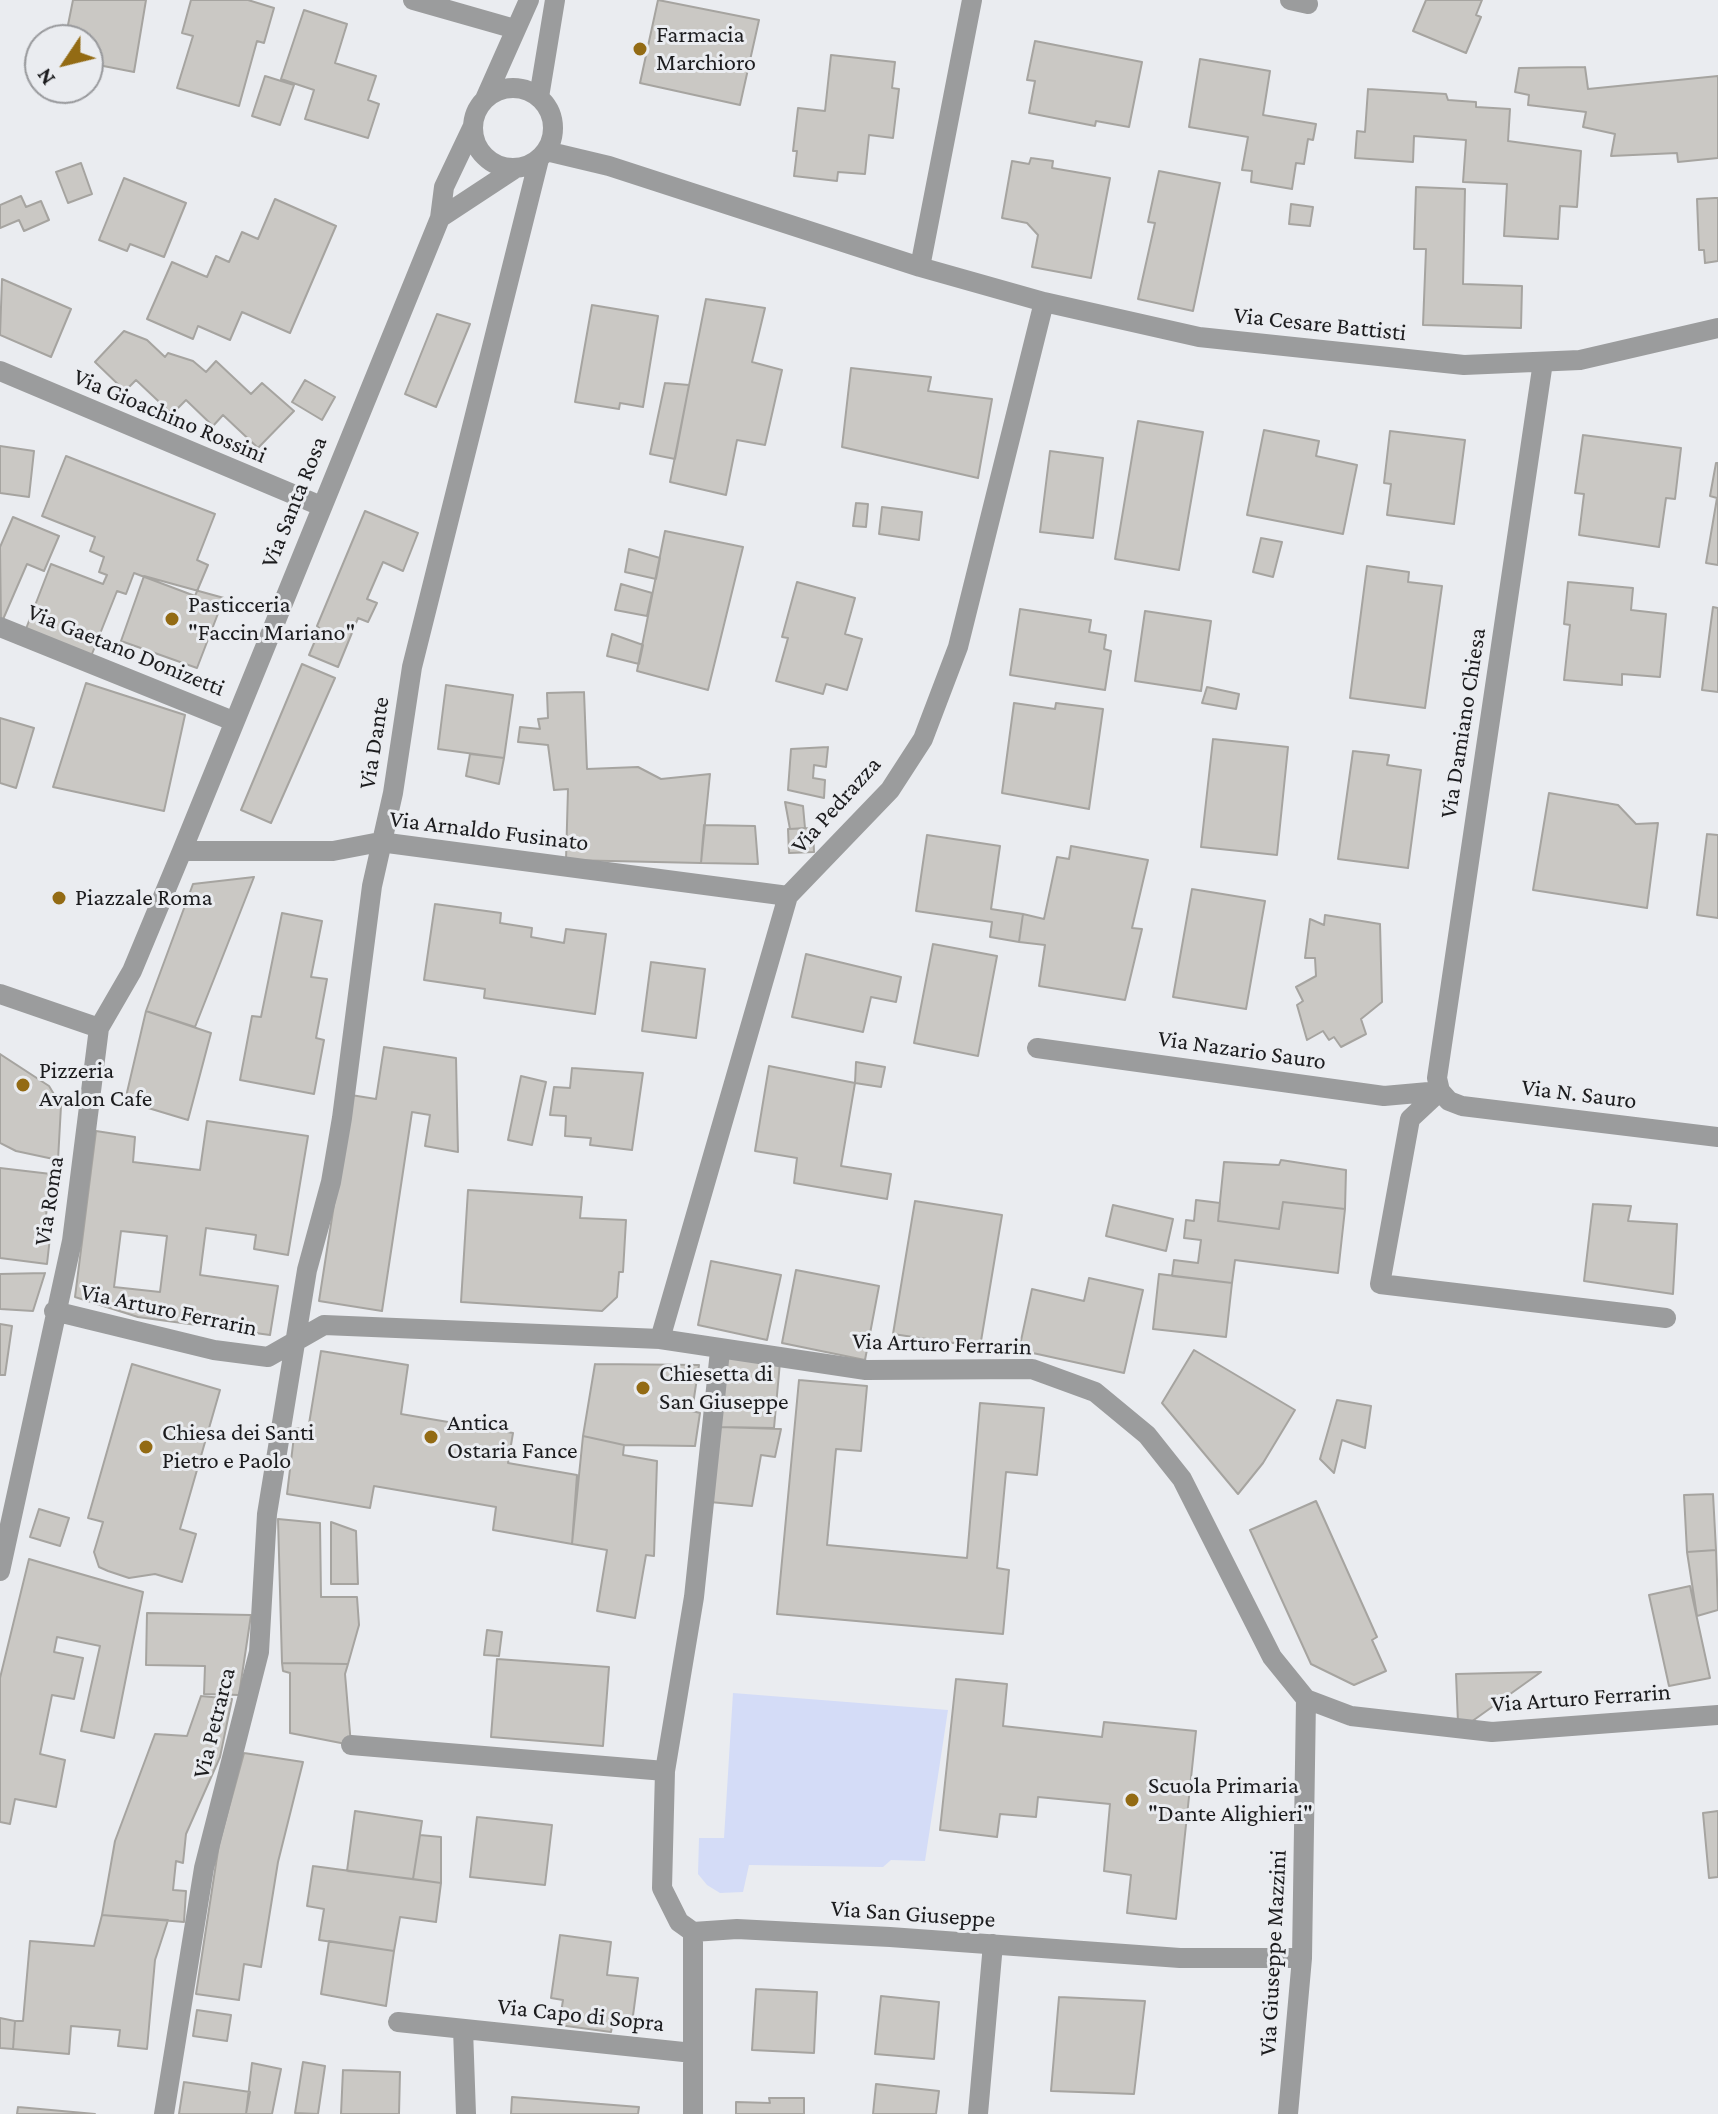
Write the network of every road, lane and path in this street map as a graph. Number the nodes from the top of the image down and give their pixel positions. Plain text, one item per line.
1 (413, 0) edge
2 (529, 0) edge
3 (555, 0) edge
4 (972, 0) edge
5 (515, 29) junction
6 (539, 97) junction
7 (485, 99) junction
8 (473, 126) junction
9 (546, 148) junction
10 (516, 168) junction
11 (440, 218) junction
12 (920, 267) junction
13 (1044, 302) junction
14 (1718, 328) edge
15 (1543, 362) junction
16 (0, 371) edge
17 (321, 506) junction
18 (0, 627) edge
19 (233, 721) junction
20 (380, 842) junction
21 (182, 851) junction
22 (788, 896) junction
23 (0, 994) edge
24 (99, 1028) junction
25 (1037, 1048) dead end
26 (1440, 1091) junction
27 (1718, 1137) edge
28 (54, 1311) junction
29 (1666, 1318) dead end
30 (660, 1339) junction
31 (294, 1342) junction
32 (720, 1351) junction
33 (0, 1571) edge
34 (1306, 1699) junction
35 (1718, 1715) edge
36 (351, 1745) dead end
37 (665, 1771) junction
38 (693, 1932) junction
39 (993, 1944) junction
40 (1302, 1958) junction
41 (398, 2022) dead end
42 (463, 2029) junction
43 (693, 2053) junction
44 (164, 2114) edge
45 (466, 2114) edge
46 (693, 2114) edge
47 (978, 2114) edge
48 (1288, 2114) edge

1 - 5 street
2 - 5 street, Via Santa Rosa
3 - 6 street
4 - 12 street
5 - 7 street, Via Santa Rosa
6 - 7 street
6 - 9 street
7 - 8 street, Via Santa Rosa
8 - 10 street
8 - 11 street, Via Santa Rosa
9 - 10 street
9 - 12 street, Via Cesare Battisti
9 - 20 street, Via Dante
10 - 11 street
11 - 17 street, Via Santa Rosa
12 - 13 street, Via Cesare Battisti
13 - 15 street, Via Cesare Battisti
13 - 22 street, Via Pedrazza
14 - 15 street, Via Cesare Battisti
15 - 26 street, Via Damiano Chiesa
16 - 17 street, Via Gioachino Rossini
17 - 19 street, Via Santa Rosa
18 - 19 street, Via Gaetano Donizetti
19 - 21 street, Via Santa Rosa
20 - 21 street, Via Arnaldo Fusinato
20 - 22 street, Via Arnaldo Fusinato
20 - 31 street, Via Dante
21 - 24 street, Via Roma
22 - 30 street, Via Pedrazza
23 - 24 street
24 - 28 street, Via Roma
25 - 26 street, Via Nazario Sauro
26 - 27 street, Via N. Sauro
26 - 29 street
28 - 31 street, Via Arturo Ferrarin
28 - 33 street, Via Roma
30 - 31 street, Via Arturo Ferrarin
30 - 32 street, Via Arturo Ferrarin
31 - 44 street, Via Petrarca
32 - 34 street, Via Arturo Ferrarin
32 - 37 street
34 - 35 street, Via Arturo Ferrarin
34 - 40 street, Via Giuseppe Mazzini
36 - 37 street
37 - 38 street
38 - 39 street, Via San Giuseppe
38 - 43 street, Via Capo di Sopra
39 - 40 street, Via San Giuseppe
39 - 47 street
40 - 48 street, Via Giuseppe Mazzini
41 - 42 street, Via Capo di Sopra
42 - 43 street, Via Capo di Sopra
42 - 45 street, Via Capo di Sopra
43 - 46 street, Via Capo di Sopra

